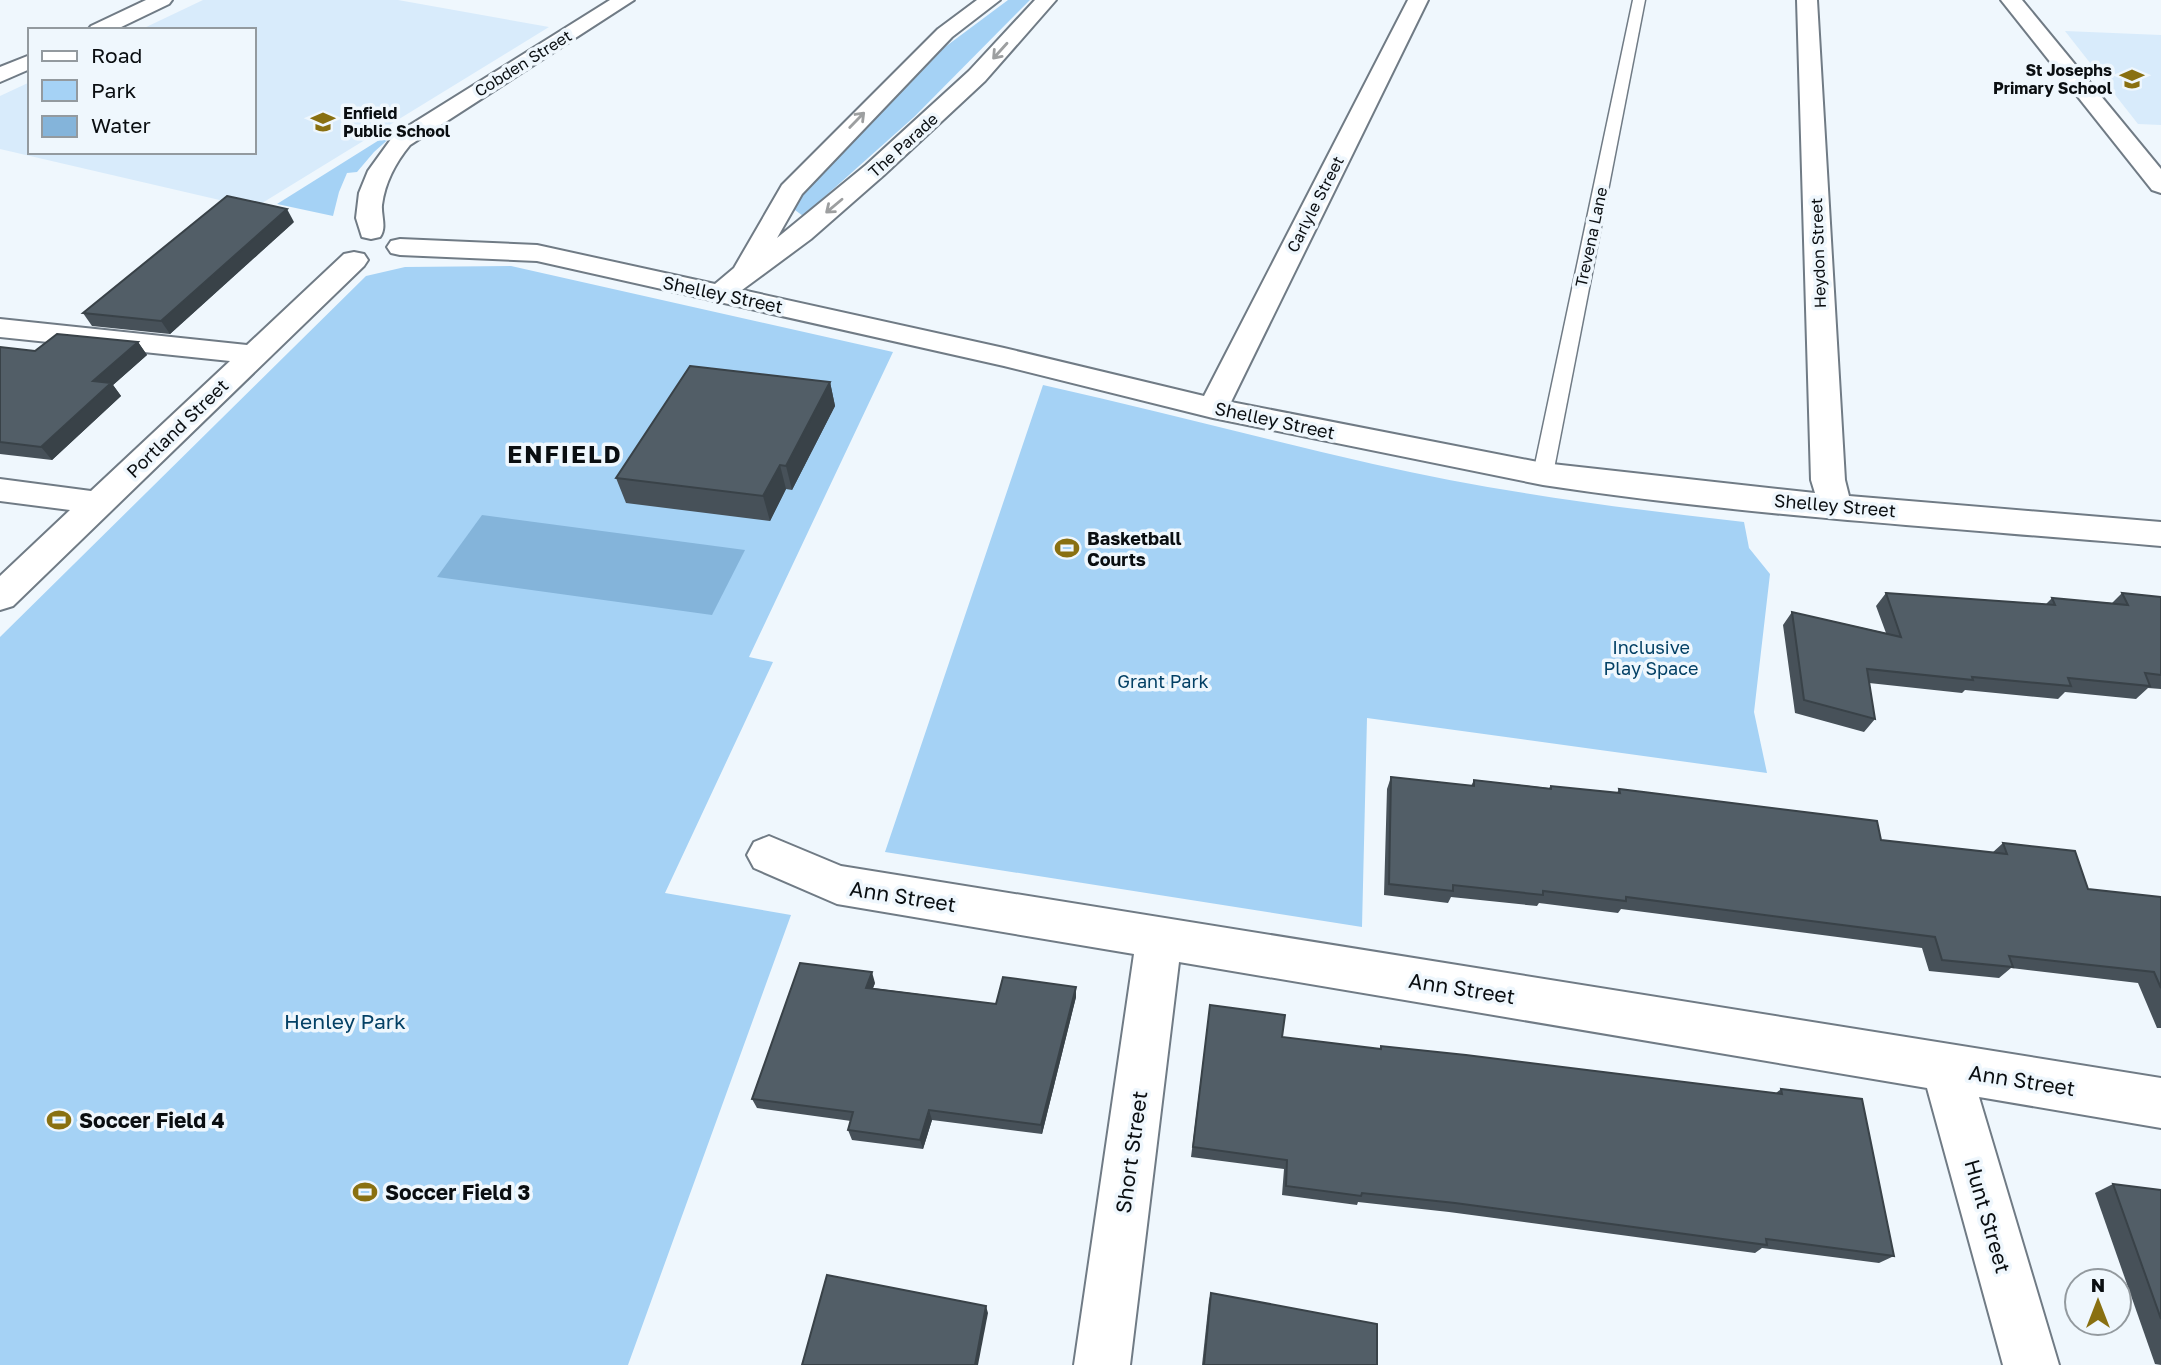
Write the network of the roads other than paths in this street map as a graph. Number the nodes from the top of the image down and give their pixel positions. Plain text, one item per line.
1 (162, 0) edge
2 (624, 0) edge
3 (990, 0) edge
4 (1046, 0) edge
5 (1418, 0) edge
6 (1639, 0) edge
7 (1807, 0) edge
8 (2011, 0) edge
9 (101, 28) edge
10 (28, 62) edge
11 (0, 75) edge
12 (2161, 186) edge
13 (371, 231) junction
14 (400, 247) junction
15 (354, 260) junction
16 (745, 272) junction
17 (721, 295) junction
18 (0, 328) edge
19 (254, 355) junction
20 (1213, 408) junction
21 (1543, 474) junction
22 (0, 490) edge
23 (101, 503) junction
24 (1835, 506) junction
25 (2161, 534) edge
26 (0, 597) edge
27 (769, 855) dead end
28 (1159, 939) junction
29 (1946, 1067) junction
30 (2161, 1103) edge
31 (1102, 1365) edge
32 (2031, 1365) edge

1 - 9 street
2 - 13 street, Cobden Street
16 -> 3 street, The Parade
4 -> 16 street, The Parade
5 - 20 street, Carlyle Street
6 - 21 lane, Trevena Lane
7 - 24 street, Heydon Street
8 - 12 street
10 - 11 street
13 - 14 street
13 - 15 street
14 - 15 street
14 - 17 street, Shelley Street
15 - 19 street, Portland Street
16 - 17 street, The Parade
17 - 20 street, Shelley Street
18 - 19 street
19 - 23 street, Portland Street
20 - 21 street, Shelley Street
21 - 24 street, Shelley Street
22 - 23 street
23 - 26 street, Portland Street
24 - 25 street, Shelley Street
27 - 28 street, Ann Street
28 - 29 street, Ann Street
28 - 31 street, Short Street
29 - 30 street, Ann Street
29 - 32 street, Hunt Street

